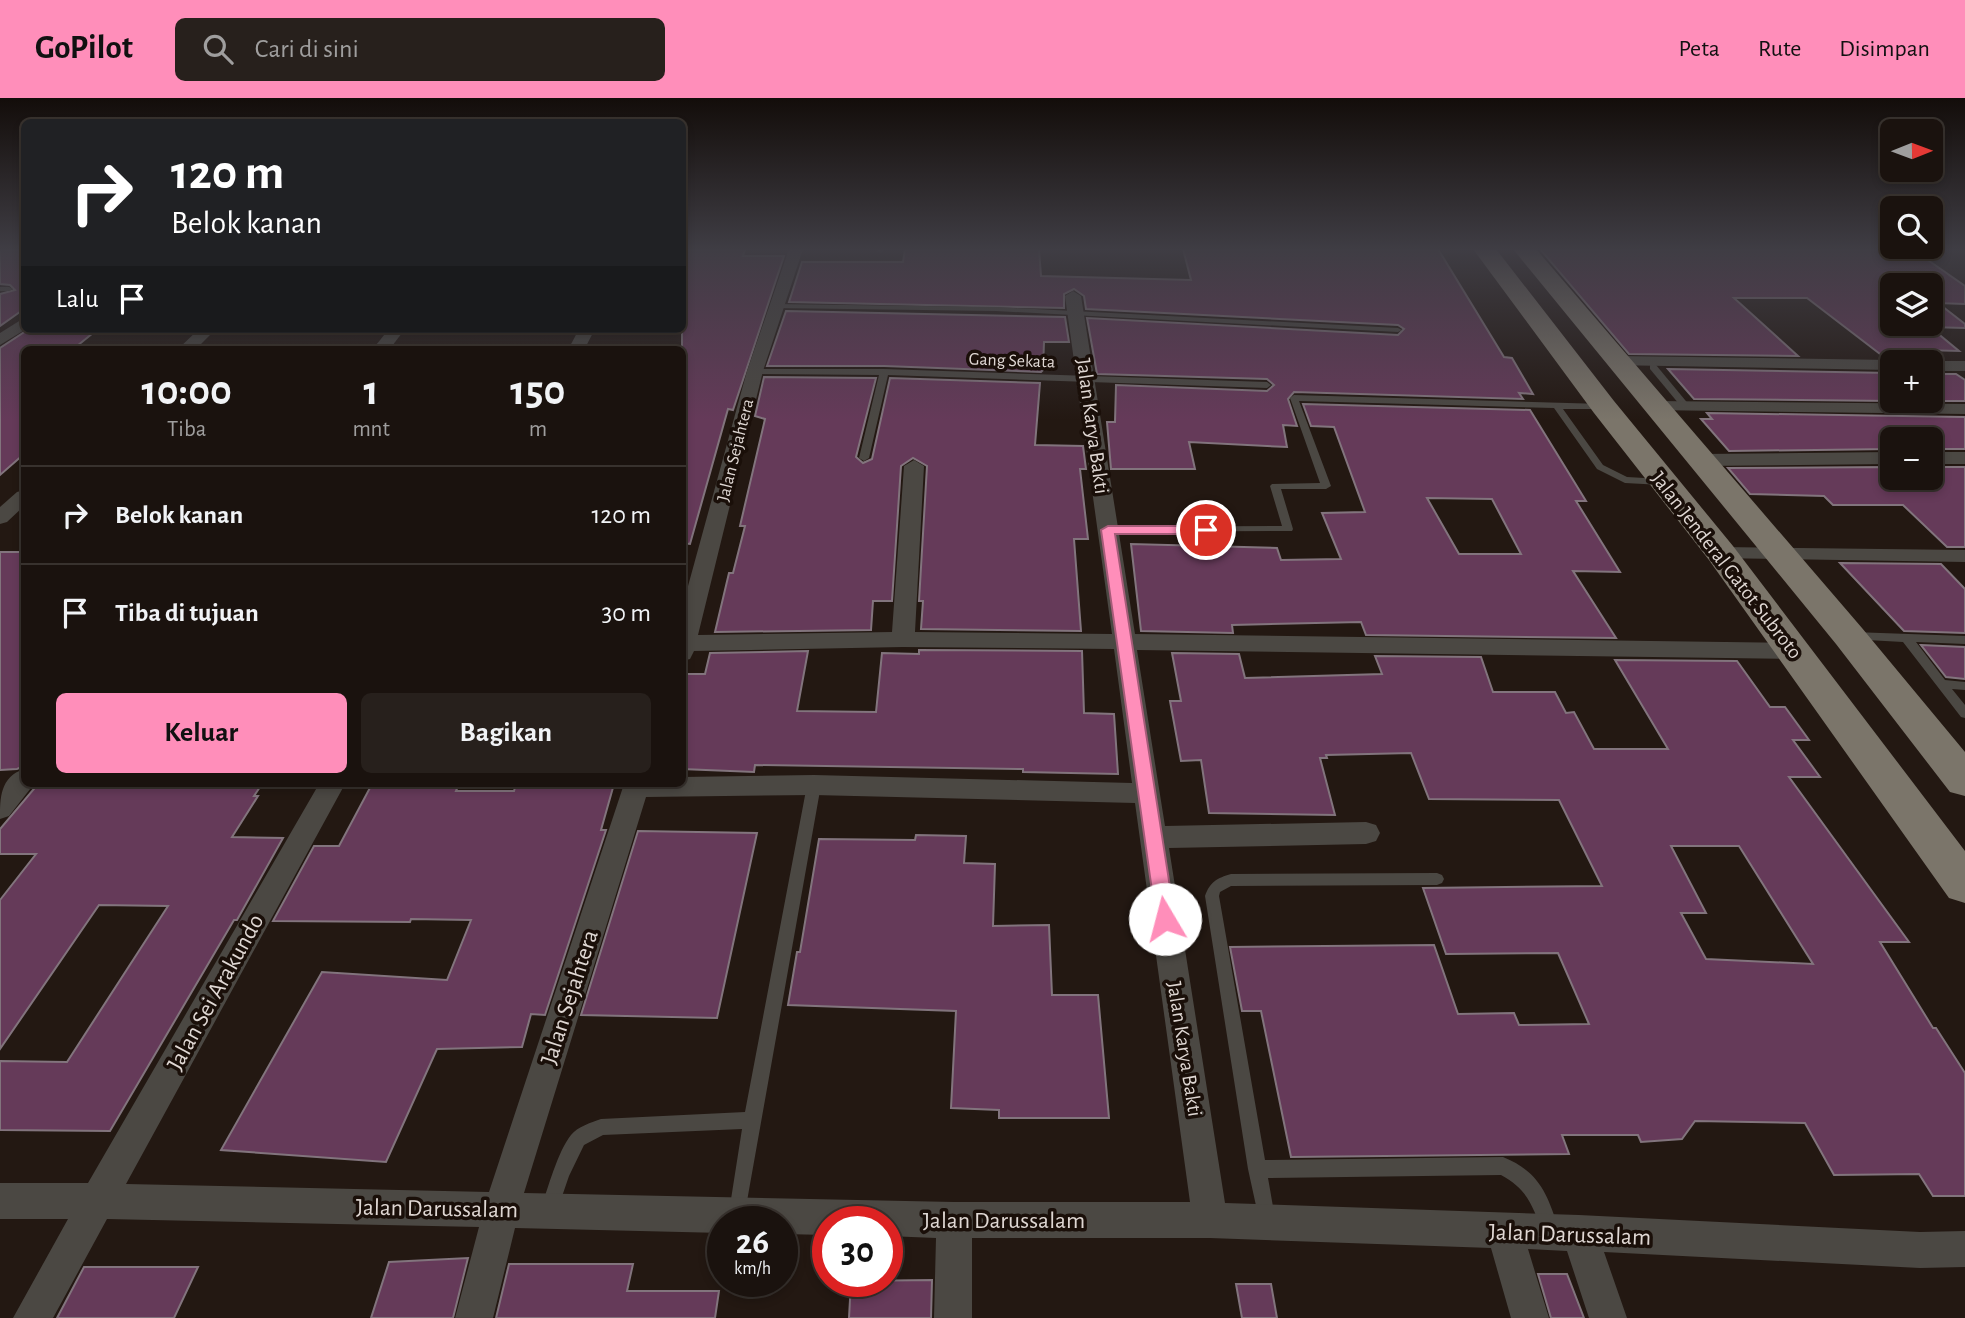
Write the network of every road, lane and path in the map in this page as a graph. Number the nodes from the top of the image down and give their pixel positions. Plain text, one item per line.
1 (1075, 305) edge
2 (775, 306) joint
3 (795, 306) edge
4 (1087, 306) edge
5 (1527, 306) edge
6 (1571, 306) edge
7 (21, 325) edge
8 (1398, 330) dead end
9 (204, 333) edge
10 (0, 340) edge
11 (189, 346) edge
12 (1617, 361) junction
13 (1880, 365) edge
14 (1653, 366) dead end
15 (1943, 366) edge
16 (1965, 366) edge
17 (755, 371) junction
18 (884, 372) junction
19 (1086, 378) junction
20 (1267, 385) dead end
21 (1557, 406) junction
22 (1604, 407) junction
23 (1655, 407) junction
24 (1687, 408) junction
25 (1965, 409) edge
26 (864, 458) dead end
27 (1880, 458) edge
28 (1943, 458) edge
29 (1965, 458) edge
30 (1701, 460) junction
31 (914, 466) dead end
32 (1665, 482) junction
33 (21, 499) edge
34 (0, 518) edge
35 (1108, 530) junction
36 (1779, 552) junction
37 (1721, 553) junction
38 (1965, 556) edge
39 (1849, 636) junction
40 (902, 639) junction
41 (686, 640) edge
42 (1908, 640) junction
43 (1965, 640) edge
44 (1125, 644) junction
45 (686, 648) edge
46 (1794, 651) junction
47 (1941, 684) junction
48 (1965, 686) edge
49 (1965, 714) edge
50 (1962, 773) edge
51 (21, 783) edge
52 (686, 785) edge
53 (814, 785) junction
54 (330, 787) edge
55 (635, 787) edge
56 (1146, 793) junction
57 (0, 808) edge
58 (1366, 834) dead end
59 (1153, 837) junction
60 (1437, 879) dead end
61 (1965, 885) edge
62 (752, 1120) junction
63 (1257, 1168) junction
64 (0, 1201) edge
65 (97, 1201) junction
66 (739, 1206) edge
67 (501, 1210) junction
68 (549, 1211) junction
69 (707, 1215) edge
70 (798, 1217) edge
71 (954, 1220) junction
72 (1210, 1220) junction
73 (1266, 1222) junction
74 (1504, 1231) junction
75 (1565, 1233) junction
76 (1965, 1249) edge
77 (32, 1318) edge
78 (474, 1318) edge
79 (953, 1318) edge
80 (1530, 1318) edge
81 (1608, 1318) edge

1 - 19 street, Jalan Karya Bakti
2 - 3 lane
2 - 17 street, Jalan Sejahtera
4 - 8 lane
5 - 22 main road, Jalan Jenderal Gatot Subroto
6 - 12 main road, Jalan Jenderal Gatot Subroto
7 - 10 street
9 - 11 street
12 - 13 street
12 - 23 main road, Jalan Jenderal Gatot Subroto
14 - 24 lane
15 - 16 street
17 - 18 lane, Gang Sekata
17 - 41 street, Jalan Sejahtera
18 - 19 lane, Gang Sekata
18 - 26 lane
19 - 20 lane, Gang Sekata
19 - 35 street, Jalan Karya Bakti
21 - 22 lane
21 - 32 lane
21 - 35 lane
22 - 32 main road, Jalan Jenderal Gatot Subroto
23 - 24 street
23 - 30 main road, Jalan Jenderal Gatot Subroto
24 - 25 street
27 - 30 street
28 - 29 street
30 - 36 main road, Jalan Jenderal Gatot Subroto
31 - 40 street
32 - 37 main road, Jalan Jenderal Gatot Subroto
33 - 34 street
35 - 44 street, Jalan Karya Bakti
36 - 37 street
36 - 38 street
36 - 39 main road, Jalan Jenderal Gatot Subroto
37 - 46 main road, Jalan Jenderal Gatot Subroto
39 - 42 lane
39 - 50 main road, Jalan Jenderal Gatot Subroto
40 - 44 street
40 - 45 street
42 - 43 lane
42 - 47 lane
44 - 46 street
44 - 56 street, Jalan Karya Bakti
46 - 61 main road, Jalan Jenderal Gatot Subroto
47 - 48 lane
47 - 49 lane
51 - 57 street
52 - 53 street
53 - 56 street
53 - 62 lane
54 - 65 street, Jalan Sei Arakundo
55 - 67 street, Jalan Sejahtera
56 - 59 street, Jalan Karya Bakti
58 - 59 street
59 - 72 street, Jalan Karya Bakti
60 - 63 lane
62 - 66 lane
62 - 68 lane
63 - 73 lane
63 - 75 lane
64 - 65 street, Jalan Darussalam
65 - 67 street, Jalan Darussalam
65 - 77 street, Jalan Sei Arakundo
67 - 68 street, Jalan Darussalam
67 - 78 street, Jalan Sejahtera
68 - 69 street, Jalan Darussalam
70 - 71 street, Jalan Darussalam
71 - 72 street, Jalan Darussalam
71 - 79 street
72 - 73 street, Jalan Darussalam
73 - 74 street, Jalan Darussalam
74 - 75 street, Jalan Darussalam
74 - 80 street
75 - 76 street, Jalan Darussalam
75 - 81 street

